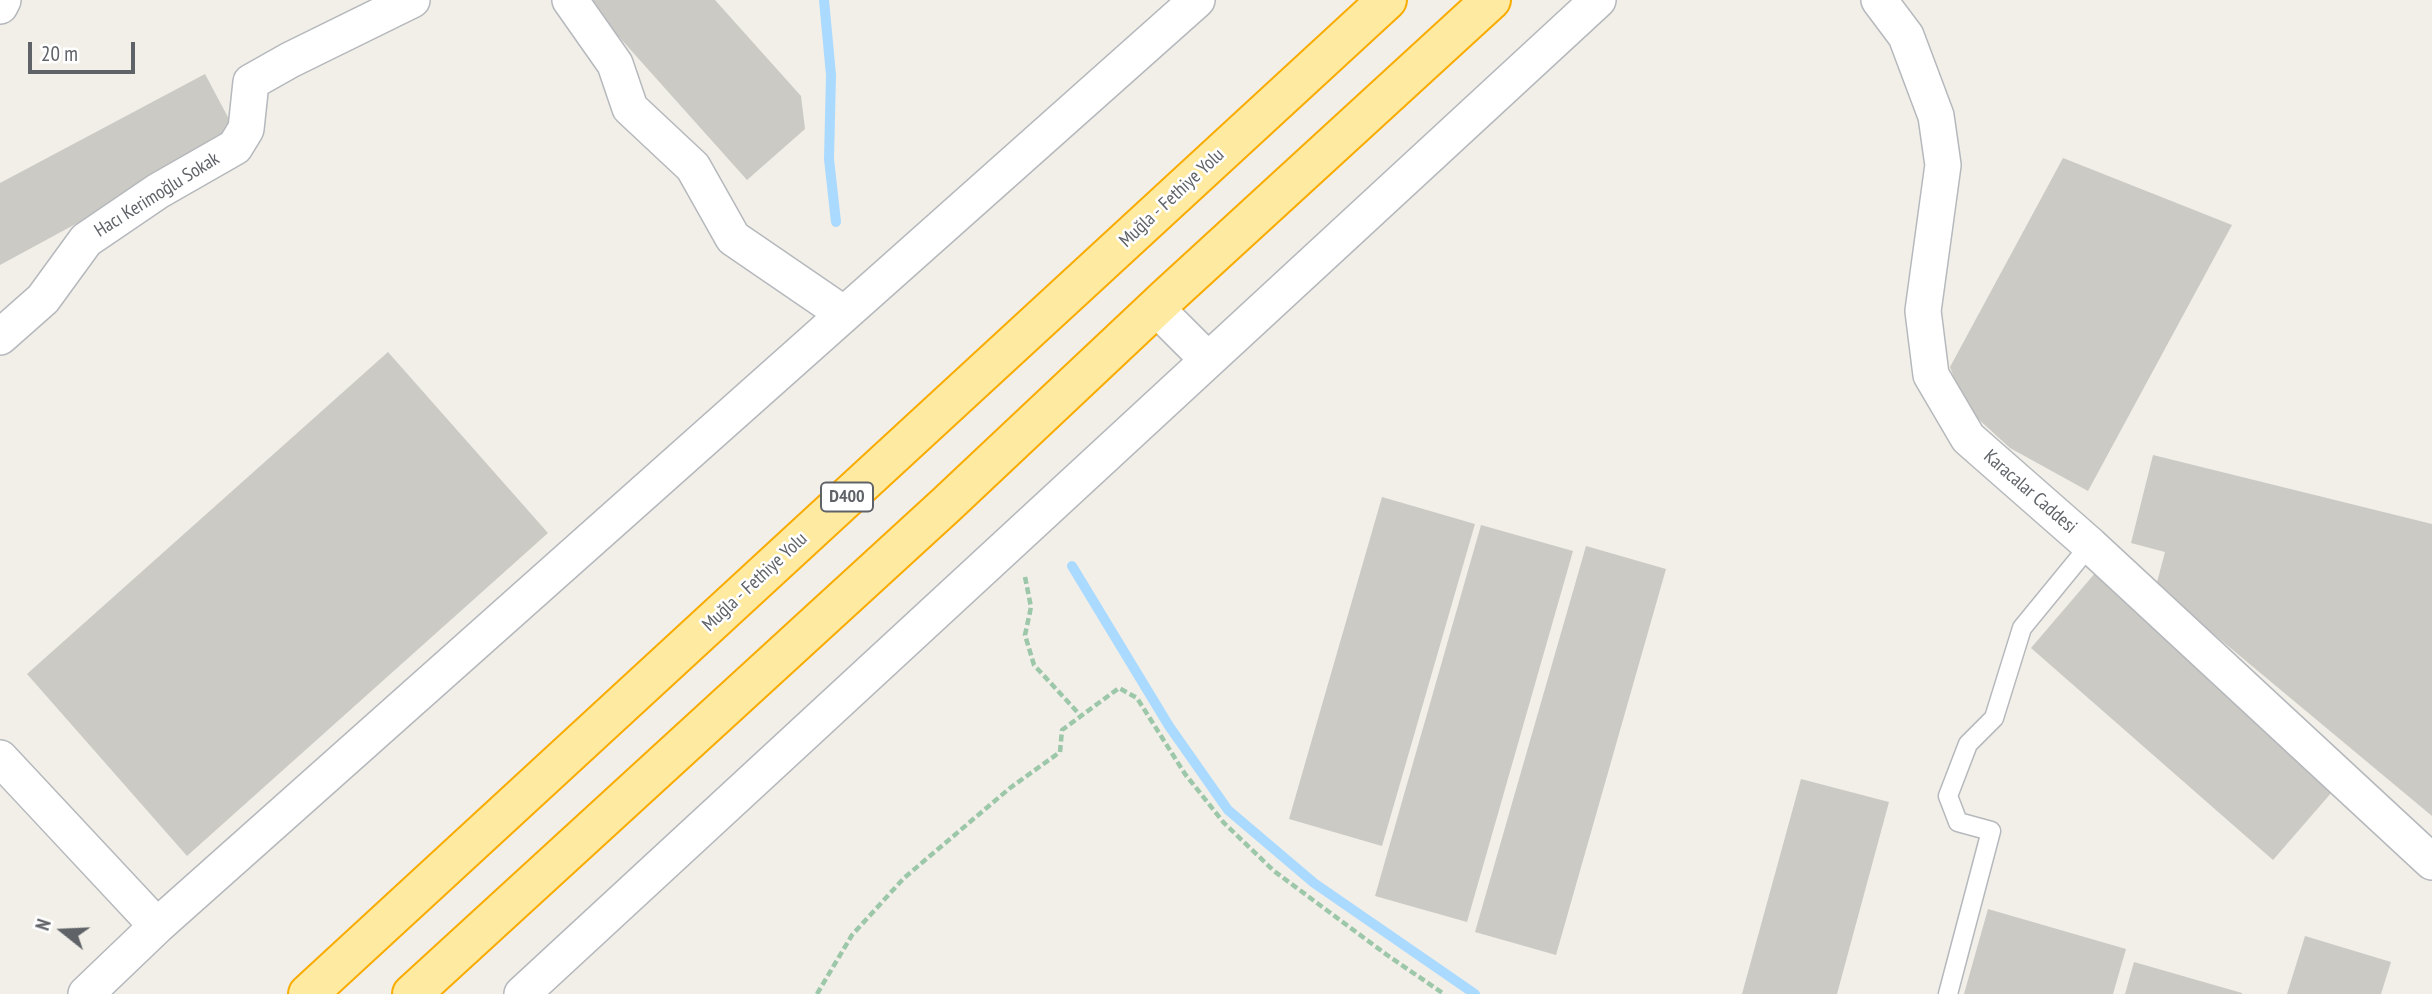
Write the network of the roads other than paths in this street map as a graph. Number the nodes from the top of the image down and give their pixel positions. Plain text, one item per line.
1 (3, 0) edge
2 (412, 0) edge
3 (570, 0) edge
4 (1197, 0) edge
5 (1387, 0) edge
6 (1491, 0) edge
7 (1598, 0) edge
8 (1878, 0) edge
9 (0, 6) edge
10 (1156, 308) junction
11 (844, 314) junction
12 (0, 337) edge
13 (1208, 360) junction
14 (2090, 545) junction
15 (0, 758) edge
16 (2432, 862) edge
17 (157, 926) junction
18 (86, 994) edge
19 (308, 994) edge
20 (412, 994) edge
21 (522, 994) edge
22 (1948, 994) edge

1 - 9 street
2 - 12 street, Hacı Kerimoğlu Sokak
3 - 11 street
4 - 11 street
5 - 19 highway, Muğla - Fethiye Yolu / D400
6 - 10 highway
7 - 13 street
8 - 14 street, Karacalar Caddesi
10 - 13 street
10 - 20 highway
11 - 17 street
13 - 21 street
14 - 16 street, Karacalar Caddesi
14 - 22 lane
15 - 17 street
17 - 18 street

